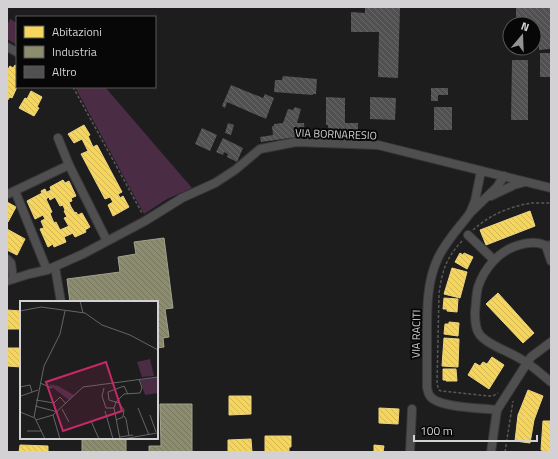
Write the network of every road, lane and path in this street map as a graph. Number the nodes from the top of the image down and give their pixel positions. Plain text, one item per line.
1 (7, 47) edge
2 (16, 52) edge
3 (74, 88) edge
4 (58, 138) dead end
5 (69, 165) junction
6 (481, 171) junction
7 (504, 176) junction
8 (526, 182) junction
9 (551, 188) edge
10 (11, 192) edge
11 (482, 202) junction
12 (470, 213) junction
13 (145, 221) junction
14 (468, 235) dead end
15 (107, 241) junction
16 (548, 246) edge
17 (7, 259) edge
18 (494, 260) junction
19 (551, 261) edge
20 (51, 268) junction
21 (10, 280) edge
22 (61, 301) edge
23 (551, 342) edge
24 (527, 363) junction
25 (551, 382) edge
26 (514, 400) dead end
27 (412, 409) dead end
28 (497, 410) junction
29 (410, 452) edge
30 (491, 452) edge
31 (505, 452) edge

1 - 2 street
3 - 13 path
4 - 5 street
5 - 10 street
5 - 15 street
6 - 7 street, VIA BORNARESIO
6 - 12 street, VIA RACITI
6 - 13 street, VIA BORNARESIO
7 - 8 street, VIA BORNARESIO
7 - 11 street, VIA RACITI
8 - 9 street, VIA BORNARESIO
8 - 11 street
10 - 20 street
11 - 12 street, VIA RACITI
12 - 28 street, VIA RACITI
13 - 15 street, VIA BORNARESIO
14 - 18 street
15 - 20 street, VIA BORNARESIO
16 - 18 street
16 - 19 street
17 - 21 street
18 - 24 street
20 - 21 street, VIA BORNARESIO
20 - 22 street
23 - 24 street
24 - 25 street
24 - 28 street
26 - 31 path
27 - 29 street
28 - 30 street

